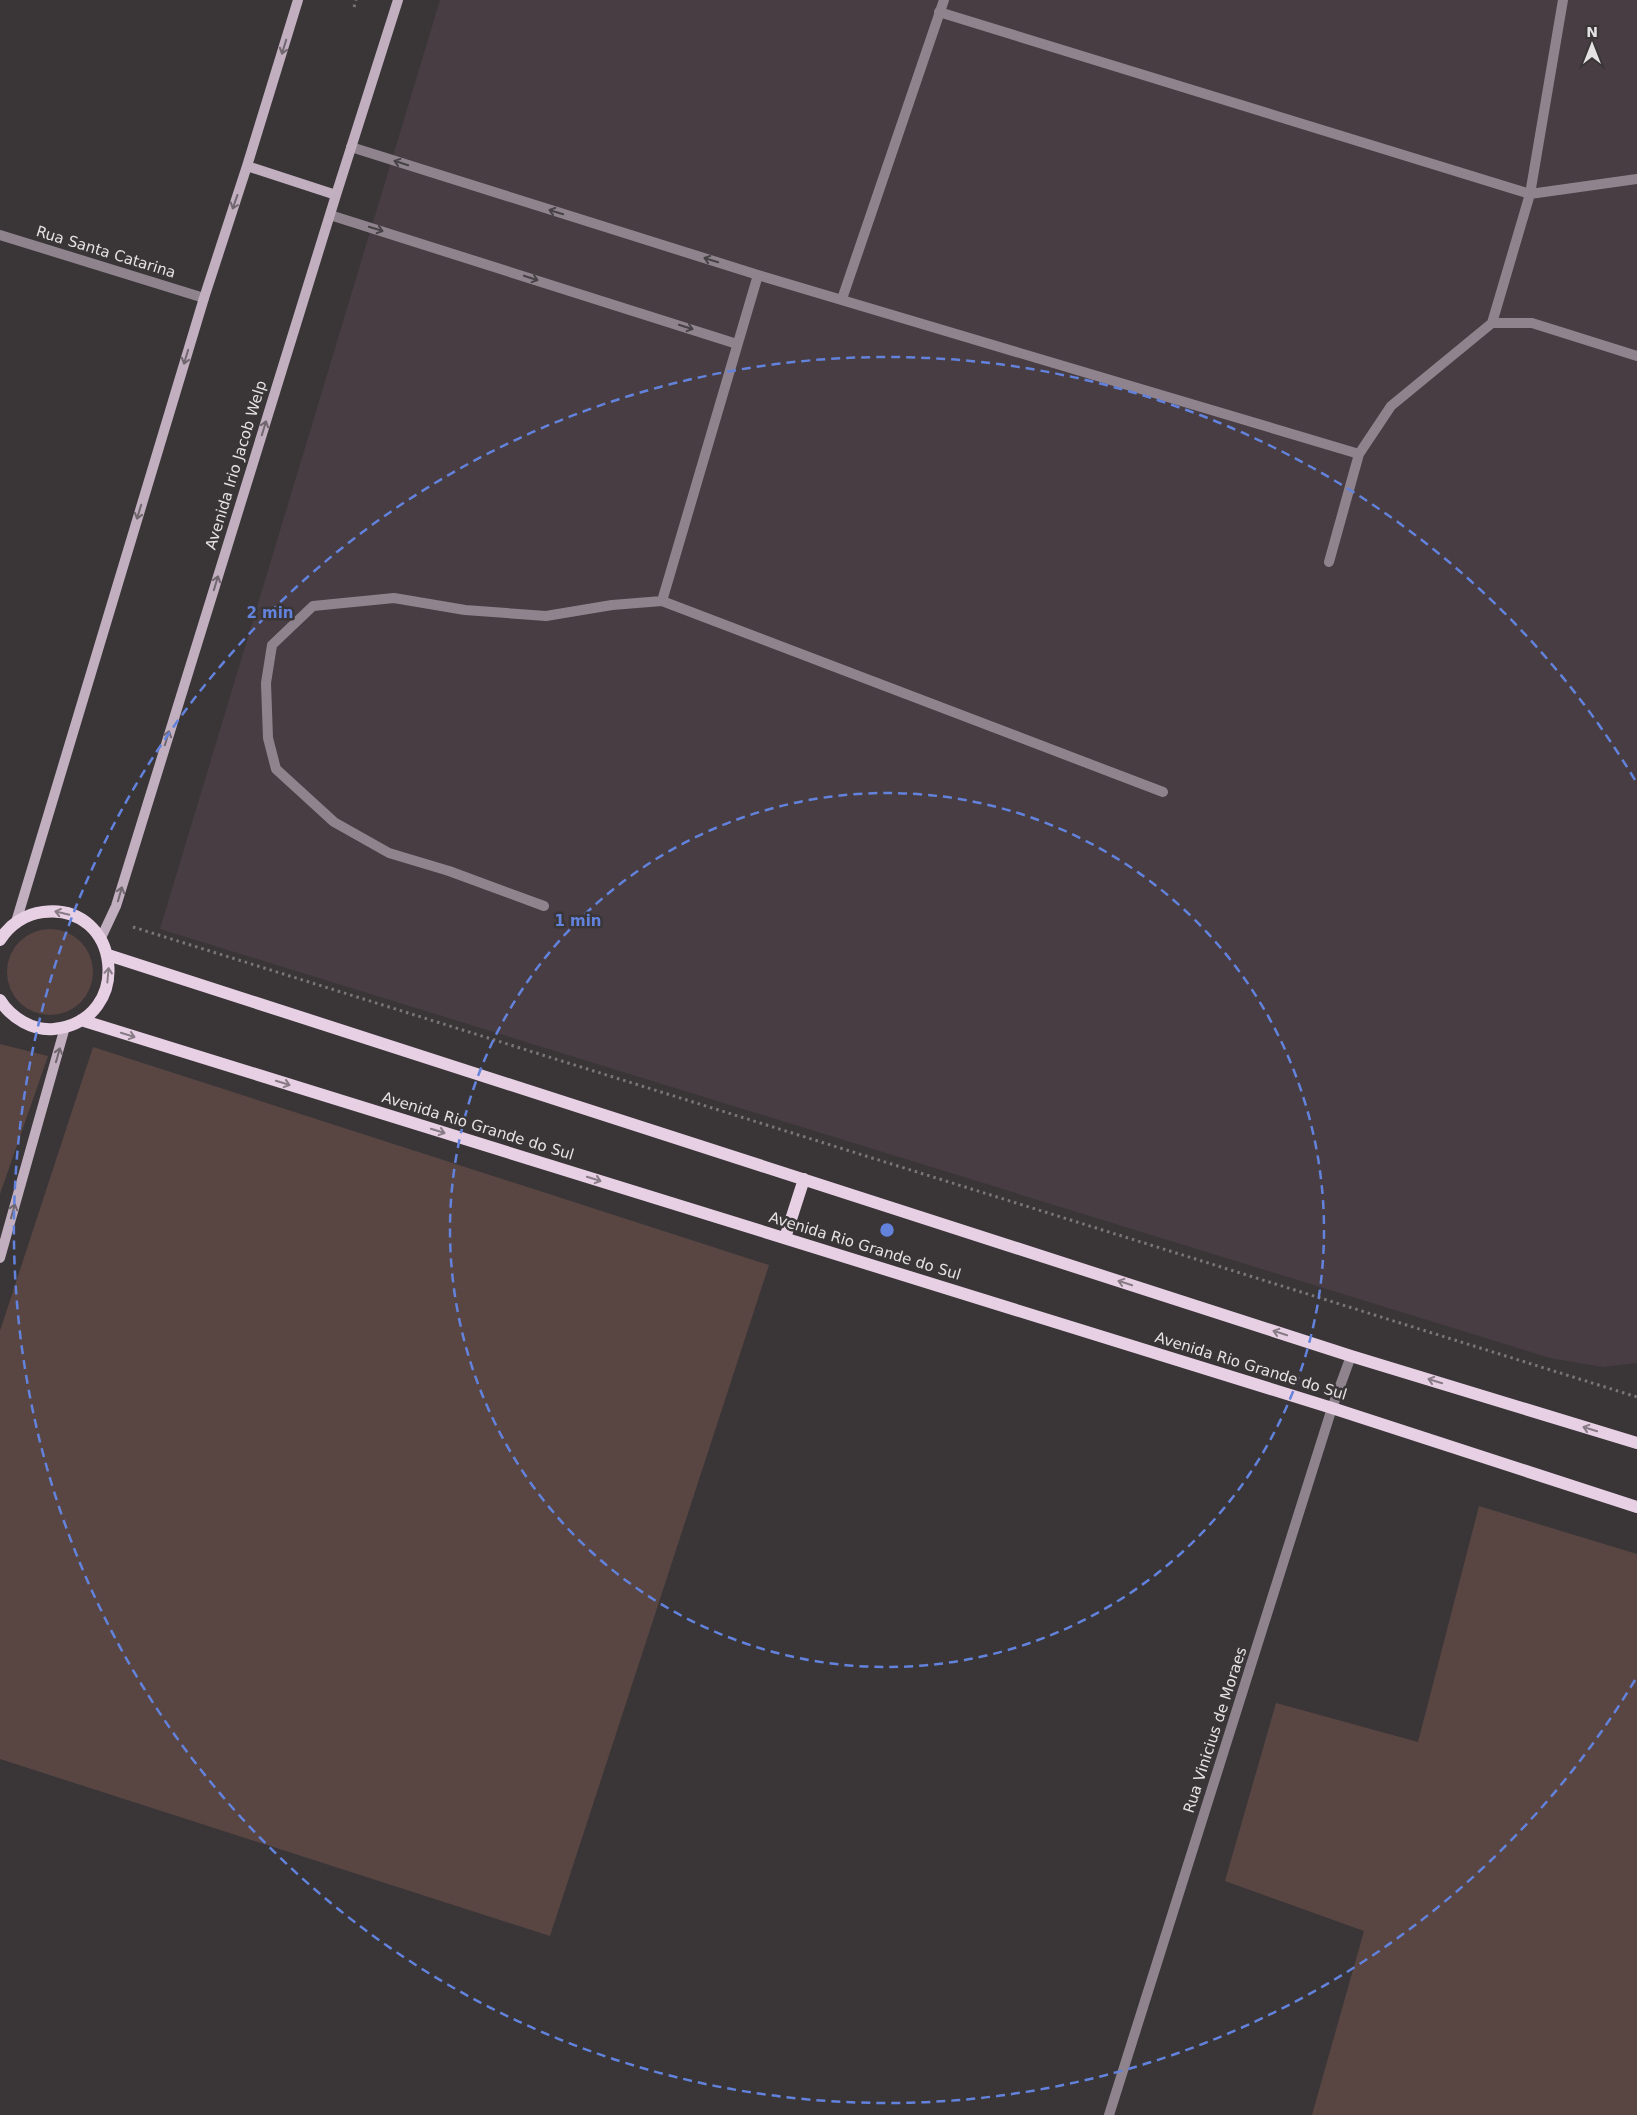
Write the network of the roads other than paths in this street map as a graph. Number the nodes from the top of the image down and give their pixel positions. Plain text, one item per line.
1 (298, 0) edge
2 (398, 0) edge
3 (944, 0) edge
4 (1564, 0) edge
5 (938, 12) junction
6 (351, 147) junction
7 (247, 166) junction
8 (1637, 179) edge
9 (1530, 194) junction
10 (336, 195) junction
11 (330, 215) junction
12 (0, 235) edge
13 (758, 275) junction
14 (204, 298) junction
15 (842, 300) junction
16 (1492, 323) junction
17 (737, 344) junction
18 (1637, 356) edge
19 (1359, 454) junction
20 (1329, 562) dead end
21 (662, 601) junction
22 (1163, 792) dead end
23 (544, 906) dead end
24 (16, 922) junction
25 (1, 935) edge
26 (101, 938) junction
27 (108, 955) junction
28 (0, 1000) edge
29 (82, 1020) junction
30 (66, 1027) junction
31 (804, 1179) junction
32 (785, 1238) junction
33 (0, 1258) edge
34 (1351, 1356) junction
35 (1332, 1408) junction
36 (1637, 1443) edge
37 (1637, 1507) edge
38 (1109, 2115) edge

1 -> 7 main road
2 - 6 main road, Avenida Irio Jacob Welp
3 - 5 street
4 - 9 street
5 - 9 street
5 - 15 street
6 - 10 main road, Avenida Irio Jacob Welp
13 -> 6 street
7 - 10 main road
7 -> 14 main road
8 - 9 street
9 - 16 street
10 - 11 main road, Avenida Irio Jacob Welp
11 -> 17 street
26 -> 11 main road, Avenida Irio Jacob Welp
12 - 14 street, Rua Santa Catarina
13 - 15 street
13 - 17 street
14 -> 24 main road
15 - 19 street
16 - 18 street
16 - 19 street
17 - 21 street
19 - 20 street
21 - 22 street
21 - 23 street
24 - 25 main road
26 -> 24 main road
26 - 27 main road
29 -> 27 main road
27 - 31 main road
28 - 30 main road
29 - 30 main road
29 -> 32 main road, Avenida Rio Grande do Sul
33 -> 30 main road
31 - 32 main road
34 -> 31 main road
32 - 35 main road, Avenida Rio Grande do Sul
34 - 35 street, Rua Vinicius de Moraes
36 -> 34 main road
35 - 37 main road, Avenida Rio Grande do Sul
35 - 38 street, Rua Vinicius de Moraes

